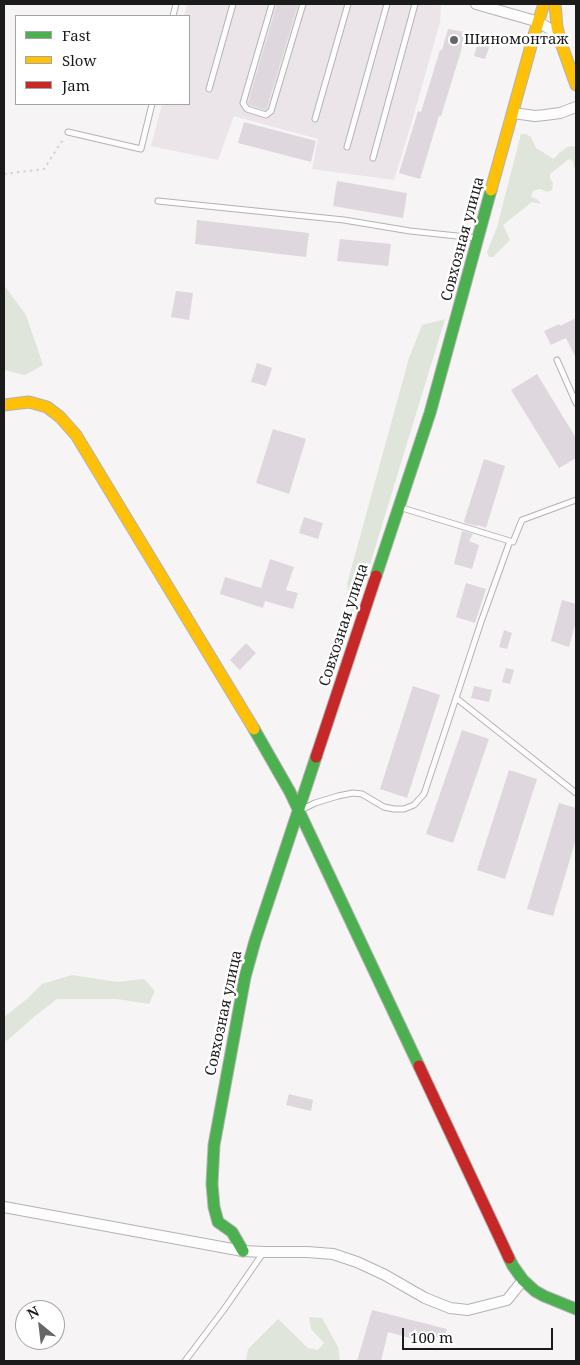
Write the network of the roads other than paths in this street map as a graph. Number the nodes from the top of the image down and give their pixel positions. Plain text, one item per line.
1 (233, 4) edge
2 (272, 4) edge
3 (303, 4) edge
4 (348, 4) edge
5 (387, 4) edge
6 (415, 4) edge
7 (476, 4) edge
8 (544, 4) edge
9 (555, 4) edge
10 (538, 22) junction
11 (559, 35) junction
12 (576, 85) edge
13 (210, 88) dead end
14 (152, 105) edge
15 (576, 107) edge
16 (513, 113) junction
17 (315, 118) dead end
18 (68, 132) road end
19 (346, 147) dead end
20 (373, 158) dead end
21 (158, 201) dead end
22 (479, 239) junction
23 (557, 360) dead end
24 (576, 403) edge
25 (4, 405) edge
26 (576, 500) edge
27 (399, 507) junction
28 (510, 541) junction
29 (456, 698) junction
30 (576, 793) edge
31 (298, 811) junction
32 (4, 1207) edge
33 (243, 1251) junction
34 (264, 1252) junction
35 (523, 1280) junction
36 (576, 1309) edge
37 (185, 1361) edge

1 - 13 lane
2 - 3 lane
4 - 17 lane
5 - 19 lane
6 - 20 lane
7 - 10 street
8 - 10 street, Совхозная улица
9 - 11 street
10 - 11 street
10 - 16 street, Совхозная улица
11 - 12 street
14 - 18 lane
15 - 16 street
16 - 22 street, Совхозная улица
21 - 22 lane
22 - 27 street, Совхозная улица
23 - 24 lane
25 - 31 street
26 - 28 lane
27 - 28 lane
27 - 31 street, Совхозная улица
28 - 29 lane
29 - 30 lane
29 - 31 lane
31 - 33 street, Совхозная улица
31 - 35 street
32 - 33 street
33 - 34 street
34 - 35 street
34 - 37 lane
35 - 36 street

